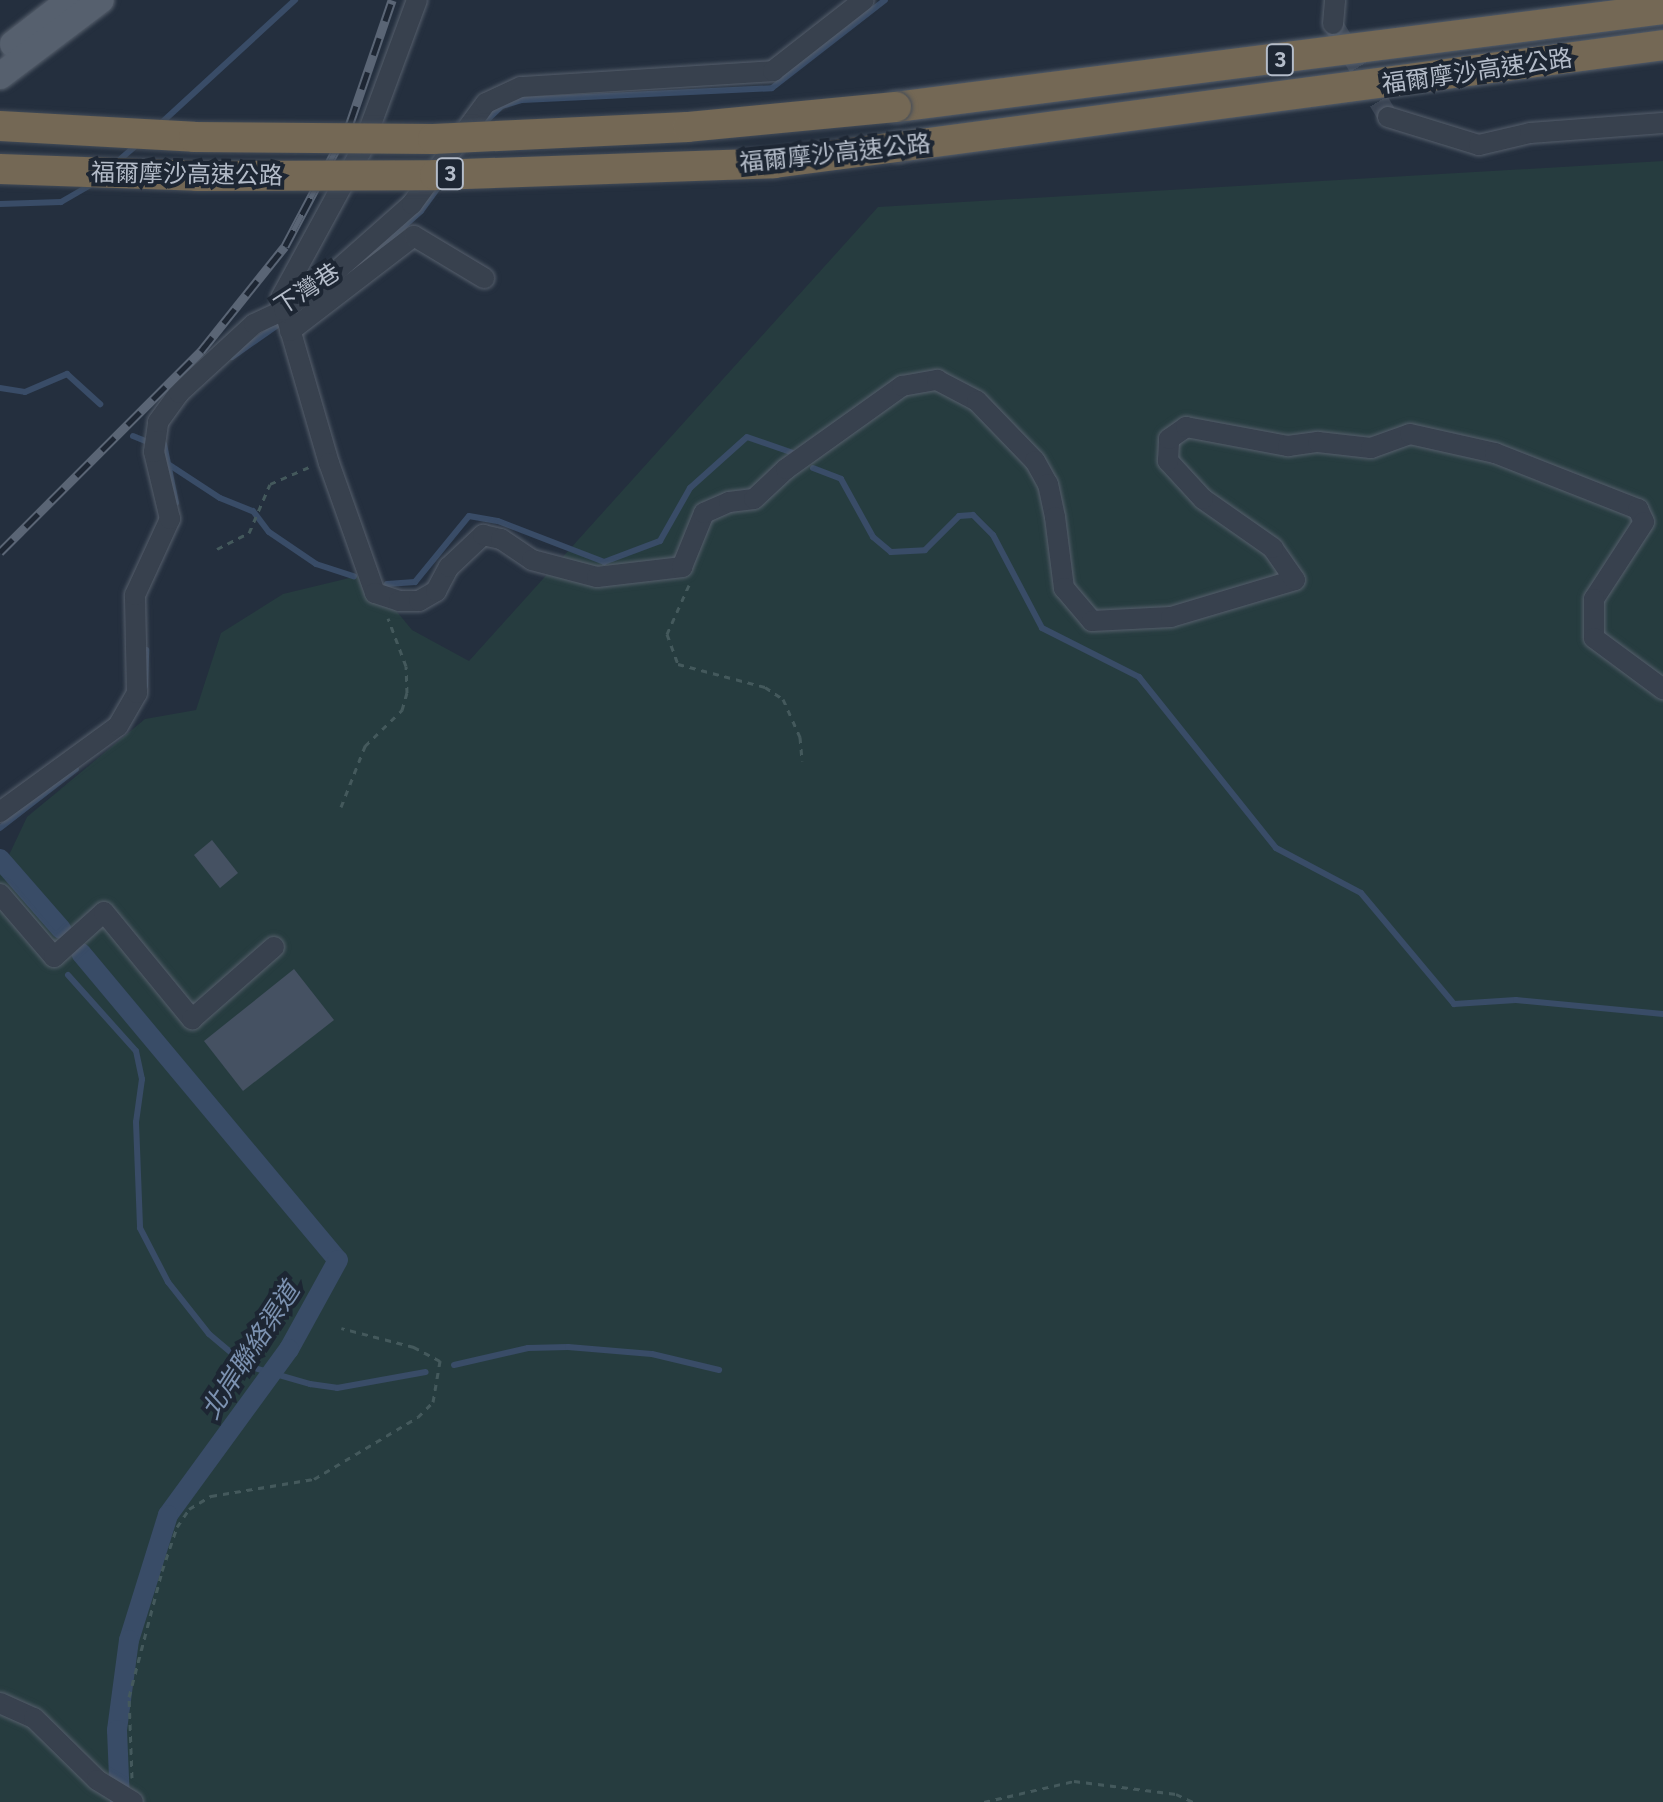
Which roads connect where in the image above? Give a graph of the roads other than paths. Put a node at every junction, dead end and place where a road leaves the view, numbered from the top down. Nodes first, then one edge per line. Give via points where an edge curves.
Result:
1 (70, 0) edge
2 (101, 0) edge
3 (417, 0) edge
4 (864, 0) edge
5 (1335, 0) edge
6 (1663, 9) edge
7 (1333, 24) tunnel mouth
8 (1663, 45) edge
9 (0, 54) edge
10 (0, 76) edge
11 (1388, 117) tunnel mouth
12 (1663, 123) edge
13 (0, 126) edge
14 (0, 169) edge
15 (484, 278) dead end
16 (284, 310) junction
17 (290, 331) junction
18 (1663, 689) edge
19 (0, 812) edge
20 (0, 894) edge
21 (274, 947) dead end
22 (0, 1703) edge
23 (133, 1795) edge

1 - 9 main road
2 - 10 main road
3 - 16 street via 361,151 283,287
4 - 16 street, 下灣巷 via 773,71 521,87 497,95 475,114 412,204
5 - 7 street
6 - 13 highway, 福爾摩沙高速公路 / 3, bridge via 896,107 688,127 433,139 194,137
8 - 14 highway, 福爾摩沙高速公路 / 3, bridge via 774,163 435,175 197,176
11 - 12 street via 1479,145 1530,133
15 - 17 street via 414,236
16 - 17 street
16 - 19 street, 下灣巷 via 254,324 179,393 154,444 170,519 135,595 140,679 129,711 104,738
17 - 18 street via 375,593 399,601 419,601 436,591 449,567 483,535 501,539 532,560 597,577 682,567 704,513 754,499 821,442 902,386 937,380 957,386 1035,461 1048,484 1064,588 1092,621 1171,617 1295,580 1273,548 1203,499 1168,461 1169,439 1186,427 1288,446 1318,442 1371,448 1410,434 1495,453 1638,509 1644,522 1594,599 1594,638
20 - 21 street via 54,957 104,912 192,1019
22 - 23 street via 34,1718 97,1780

